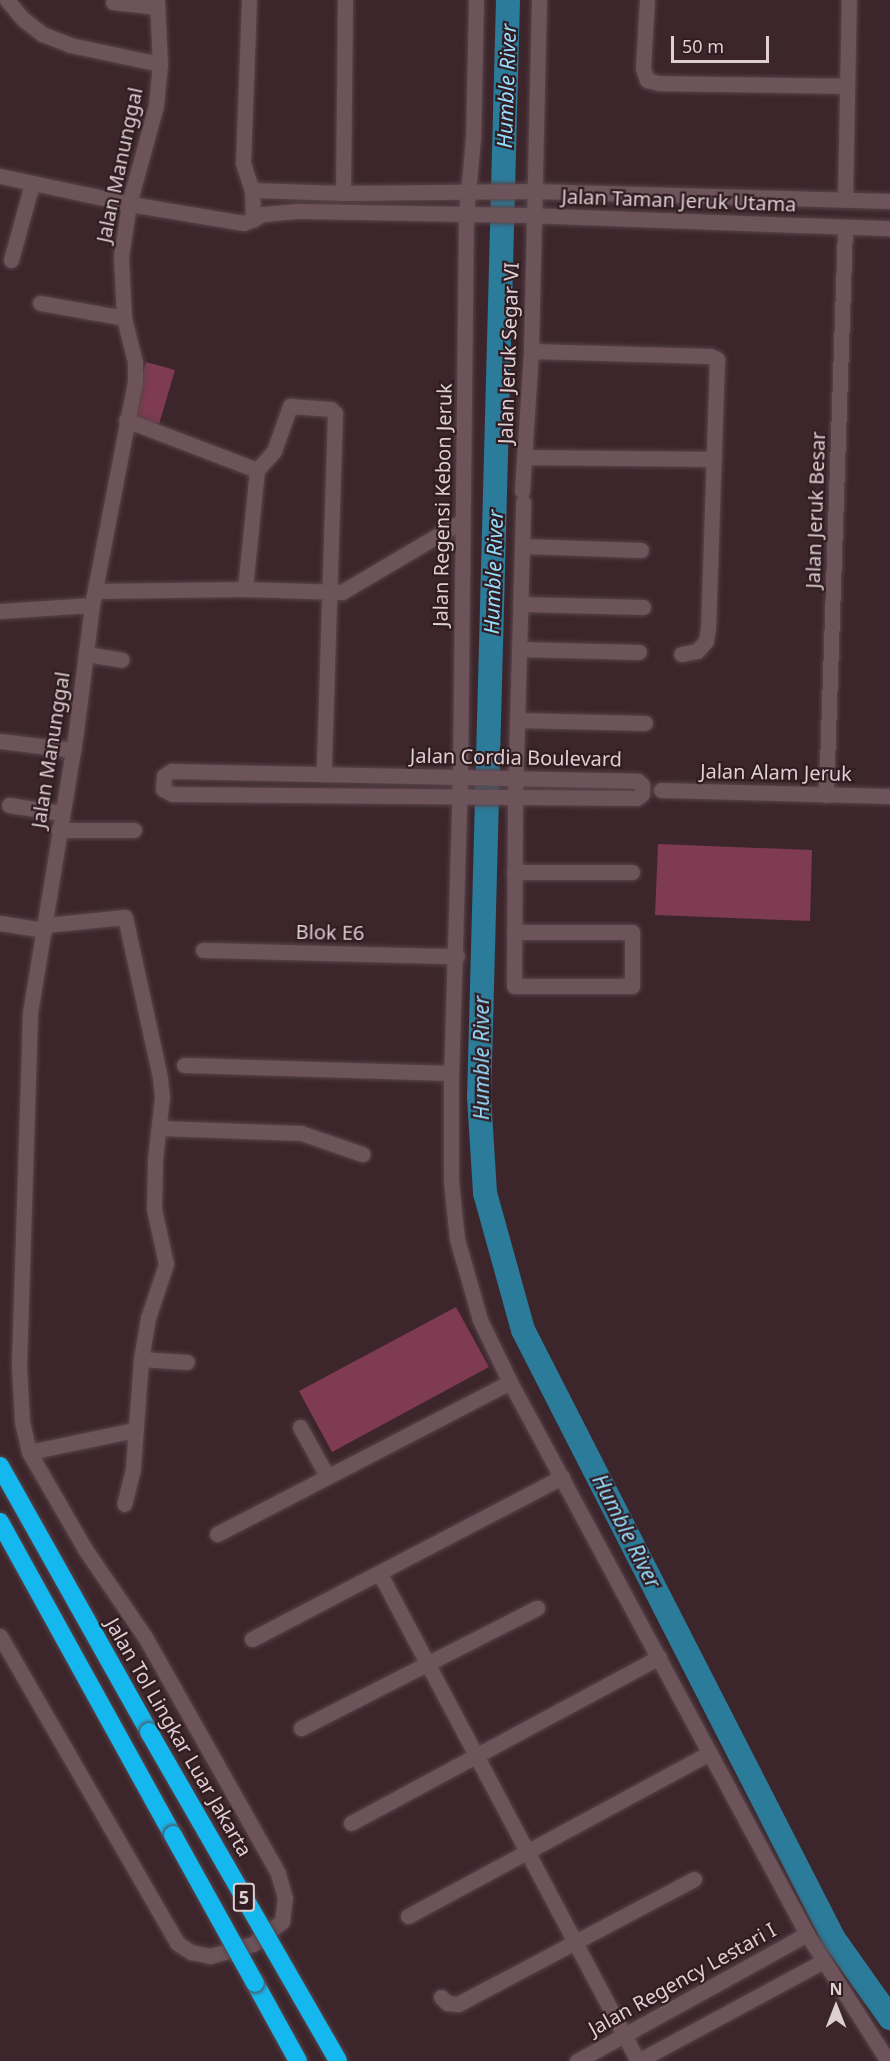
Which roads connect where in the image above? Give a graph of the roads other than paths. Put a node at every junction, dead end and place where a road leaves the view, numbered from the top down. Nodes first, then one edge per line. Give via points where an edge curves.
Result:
1 (7, 0) edge
2 (249, 0) edge
3 (345, 0) edge
4 (476, 0) edge
5 (539, 0) edge
6 (647, 0) edge
7 (849, 0) edge
8 (113, 2) dead end
9 (157, 3) edge
10 (160, 64) junction
11 (847, 86) junction
12 (0, 176) edge
13 (32, 183) junction
14 (252, 190) junction
15 (528, 191) junction
16 (467, 192) junction
17 (343, 193) junction
18 (845, 200) junction
19 (890, 201) edge
20 (129, 204) junction
21 (466, 215) junction
22 (529, 215) junction
23 (253, 220) junction
24 (845, 226) junction
25 (890, 228) edge
26 (11, 260) dead end
27 (40, 303) dead end
28 (124, 318) junction
29 (531, 351) junction
30 (126, 420) junction
31 (525, 458) junction
32 (714, 459) junction
33 (258, 470) junction
34 (462, 521) junction
35 (522, 546) junction
36 (641, 550) dead end
37 (245, 589) junction
38 (328, 593) junction
39 (93, 598) junction
40 (520, 604) junction
41 (643, 607) dead end
42 (0, 611) edge
43 (519, 649) junction
44 (639, 652) dead end
45 (86, 654) junction
46 (681, 654) dead end
47 (122, 660) dead end
48 (517, 720) junction
49 (645, 723) dead end
50 (0, 741) edge
51 (73, 750) junction
52 (324, 773) junction
53 (467, 777) junction
54 (511, 778) junction
55 (661, 790) dead end
56 (826, 795) junction
57 (465, 796) junction
58 (511, 796) junction
59 (890, 796) edge
60 (9, 805) dead end
61 (61, 813) junction
62 (58, 830) junction
63 (134, 831) dead end
64 (514, 872) junction
65 (632, 872) dead end
66 (0, 922) edge
67 (45, 928) junction
68 (514, 932) junction
69 (203, 950) dead end
70 (457, 956) junction
71 (184, 1065) dead end
72 (451, 1073) junction
73 (159, 1128) junction
74 (362, 1154) dead end
75 (141, 1359) junction
76 (187, 1362) dead end
77 (510, 1382) junction
78 (300, 1426) dead end
79 (134, 1430) junction
80 (29, 1452) junction
81 (0, 1466) edge
82 (327, 1476) junction
83 (562, 1477) junction
84 (124, 1504) dead end
85 (0, 1522) edge
86 (217, 1534) dead end
87 (380, 1574) junction
88 (537, 1608) dead end
89 (0, 1636) edge
90 (252, 1639) dead end
91 (659, 1658) junction
92 (426, 1664) junction
93 (301, 1728) dead end
94 (710, 1753) junction
95 (475, 1756) junction
96 (351, 1823) dead end
97 (528, 1853) junction
98 (694, 1879) dead end
99 (408, 1916) dead end
100 (807, 1934) junction
101 (576, 1942) junction
102 (824, 1961) junction
103 (255, 1983) junction
104 (441, 1997) dead end
105 (625, 2038) junction
106 (638, 2060) edge
107 (283, 2061) edge
108 (298, 2061) edge
109 (338, 2061) edge
110 (577, 2061) edge
111 (888, 2061) edge

1 - 10 street, Jalan Manunggal via 23,20 51,38
2 - 14 street via 243,163
3 - 17 street
4 - 16 street, Jalan Regensi Kebon Jeruk via 473,138
5 - 15 street, Jalan Jeruk Segar VI
6 - 11 street via 643,68 647,80
7 - 11 street
8 - 9 street
9 - 10 street, Jalan Manunggal
10 - 20 street, Jalan Manunggal via 156,105
11 - 18 street
12 - 13 street, Jalan Taman Jeruk Utama
13 - 20 street, Jalan Taman Jeruk Utama
13 - 26 street
14 - 17 street, Jalan Taman Jeruk Utama
14 - 23 street
15 - 16 street, Jalan Taman Jeruk Utama
15 - 18 street, Jalan Taman Jeruk Utama
15 - 22 street, Jalan Jeruk Segar VI
16 - 17 street, Jalan Taman Jeruk Utama
16 - 21 street, Jalan Regensi Kebon Jeruk
18 - 19 street, Jalan Taman Jeruk Utama
20 - 23 street, Jalan Taman Jeruk Utama via 243,223
20 - 28 street, Jalan Manunggal via 121,256
21 - 22 street, Jalan Taman Jeruk Utama
21 - 23 street, Jalan Taman Jeruk Utama via 300,211 263,214
21 - 34 street, Jalan Regensi Kebon Jeruk
22 - 24 street, Jalan Taman Jeruk Utama
22 - 29 street, Jalan Jeruk Segar VI
24 - 25 street, Jalan Taman Jeruk Utama
24 - 56 street, Jalan Jeruk Besar
27 - 28 street
28 - 30 street, Jalan Manunggal via 135,362 135,382
29 - 31 street, Jalan Jeruk Segar VI
29 - 32 street via 717,359
30 - 33 street
30 - 39 street, Jalan Manunggal
31 - 32 street
31 - 35 street, Jalan Jeruk Segar VI
32 - 46 street via 706,641 697,651
33 - 37 street
33 - 38 street via 274,451 290,406 331,409 335,413
34 - 38 street via 352,588
34 - 53 street, Jalan Regensi Kebon Jeruk
35 - 36 street
35 - 40 street, Jalan Jeruk Segar VI
37 - 38 street
37 - 39 street
38 - 52 street
39 - 42 street
39 - 45 street, Jalan Manunggal
40 - 41 street
40 - 43 street, Jalan Jeruk Segar VI
43 - 44 street
43 - 48 street, Jalan Jeruk Segar VI
45 - 47 street
45 - 51 street, Jalan Manunggal
48 - 49 street
48 - 54 street, Jalan Jeruk Segar VI
50 - 51 street
51 - 61 street, Jalan Manunggal
52 - 53 street, Jalan Cordia Boulevard
52 - 57 street, Jalan Cordia Boulevard via 171,771 164,776 164,789 172,794
53 - 54 street, Jalan Cordia Boulevard
53 - 57 street, Jalan Regensi Kebon Jeruk
54 - 58 street, Jalan Jeruk Segar VI
54 - 58 street, Jalan Cordia Boulevard via 638,781 642,785 642,794 637,798
55 - 56 street, Jalan Alam Jeruk
56 - 59 street, Jalan Alam Jeruk
57 - 58 street, Jalan Cordia Boulevard
57 - 70 street, Jalan Regensi Kebon Jeruk
58 - 64 street, Jalan Jeruk Segar VI
60 - 61 street
61 - 62 street, Jalan Manunggal
62 - 63 street
62 - 67 street, Jalan Manunggal
64 - 65 street
64 - 68 street, Jalan Jeruk Segar VI
66 - 67 street
67 - 73 street via 124,917 160,1078
67 - 80 street, Jalan Manunggal via 30,1013 25,1150 19,1365 22,1421
68 - 68 street, Jalan Jeruk Segar VI via 514,986 632,986 632,932
69 - 70 street, Blok E6
70 - 72 street, Jalan Regensi Kebon Jeruk
71 - 72 street
72 - 77 street, Jalan Regensi Kebon Jeruk via 450,1180 457,1239 480,1320
73 - 74 street via 301,1133
73 - 75 street via 154,1209 166,1264 148,1318
75 - 76 street
75 - 79 street
77 - 82 street
77 - 83 street, Jalan Regensi Kebon Jeruk
78 - 82 street
79 - 80 street
79 - 84 street via 133,1469
80 - 89 street, Jalan Manunggal via 85,1549 145,1637 278,1873 285,1898 282,1921 253,1944 210,1956 191,1952 177,1943
81 - 109 highway, Jalan Tol Lingkar Luar Jakarta / 5, bridge
82 - 86 street
83 - 87 street
83 - 91 street, Jalan Regensi Kebon Jeruk
85 - 103 highway, 5, bridge
87 - 90 street
87 - 92 street
88 - 92 street
91 - 94 street, Jalan Regensi Kebon Jeruk
91 - 95 street
92 - 93 street
92 - 95 street
94 - 97 street
94 - 100 street, Jalan Regensi Kebon Jeruk
95 - 96 street
95 - 97 street
97 - 99 street
97 - 101 street
98 - 101 street
100 - 102 street, Jalan Regensi Kebon Jeruk
100 - 105 street, Jalan Regency Lestari I
101 - 104 street via 458,2004 447,2003
101 - 105 street
102 - 106 street
102 - 111 street, Jalan Regensi Kebon Jeruk
103 - 107 highway via 264,2021
103 - 108 highway, 5
105 - 106 street
105 - 110 street, Jalan Regency Lestari I

